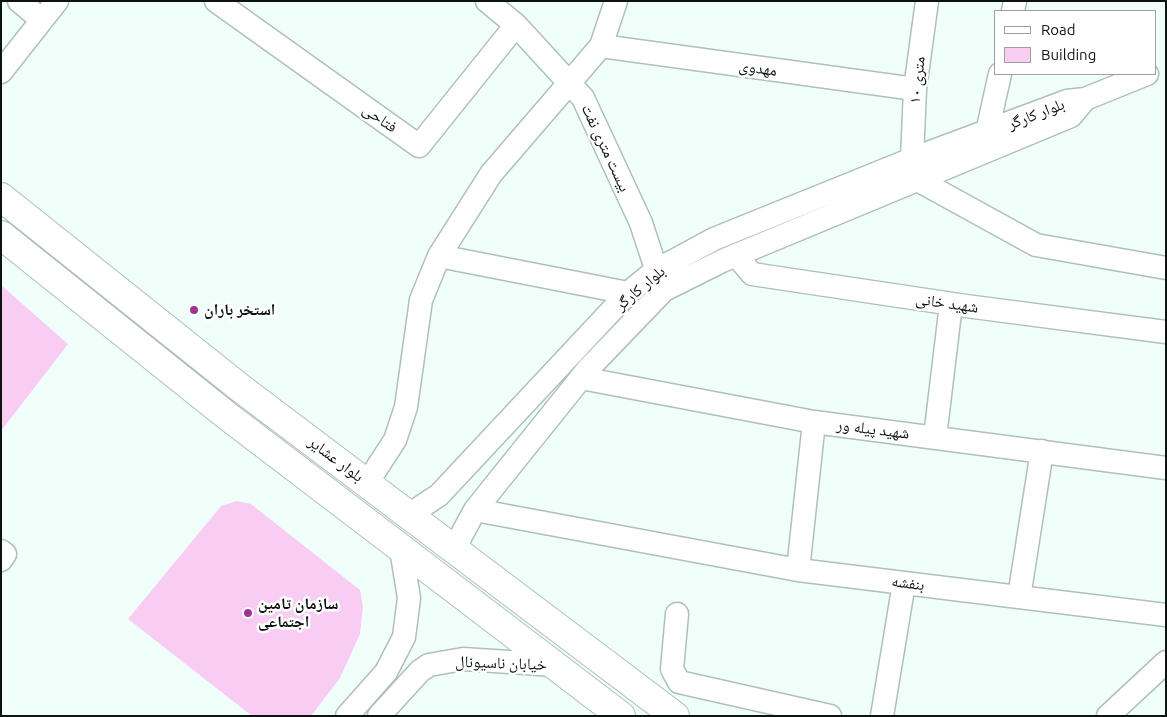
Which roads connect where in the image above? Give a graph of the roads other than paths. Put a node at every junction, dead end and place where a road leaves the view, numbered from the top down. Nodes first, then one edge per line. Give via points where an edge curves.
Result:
1 (19, 1) edge
2 (57, 1) edge
3 (216, 1) edge
4 (487, 1) edge
5 (616, 1) edge
6 (927, 1) edge
7 (42, 20) junction
8 (516, 25) junction
9 (601, 46) junction
10 (1, 72) edge
11 (1000, 75) edge
12 (1145, 75) edge
13 (569, 82) junction
14 (915, 89) junction
15 (1085, 99) junction
16 (987, 132) junction
17 (914, 169) junction
18 (1, 197) edge
19 (1, 235) edge
20 (439, 256) junction
21 (736, 256) junction
22 (1166, 268) edge
23 (660, 281) junction
24 (628, 293) junction
25 (951, 304) junction
26 (1166, 332) edge
27 (581, 378) junction
28 (814, 422) junction
29 (935, 437) junction
30 (1042, 451) junction
31 (1166, 468) edge
32 (367, 483) junction
33 (475, 510) junction
34 (409, 515) junction
35 (454, 548) junction
36 (401, 549) junction
37 (1, 552) edge
38 (1, 560) edge
39 (798, 570) junction
40 (904, 583) junction
41 (1019, 597) junction
42 (677, 614) dead end
43 (1166, 615) edge
44 (1166, 662) edge
45 (555, 665) junction
46 (347, 716) edge
47 (379, 716) edge
48 (621, 716) edge
49 (675, 716) edge
50 (830, 716) edge
51 (882, 716) edge
52 (1108, 716) edge

1 - 7 street
2 - 7 street
3 - 8 street, فتاحی via 419,146
4 - 8 street, بیست متری نفت
5 - 9 street
6 - 14 street, ۱۰ متری
7 - 10 street
8 - 13 street, بیست متری نفت
9 - 13 street
9 - 14 street, مهدوی
11 - 16 street
12 - 15 street
13 - 20 street via 491,174
13 - 23 street, بیست متری نفت via 583,98 632,205
14 - 17 street, ۱۰ متری
15 - 16 street, بلوار کارگر via 1066,101
15 - 17 street, بلوار کارگر via 1071,116
16 - 17 street, بلوار کارگر
17 - 21 street, بلوار کارگر
17 - 22 street via 1036,245
17 - 23 street, بلوار کارگر via 714,239
18 - 32 main road, بلوار عشایر
19 - 36 main road, بلوار عشایر via 226,415
20 - 24 street
20 - 32 street via 421,300 406,407 395,440
21 - 23 street, بلوار کارگر
21 - 25 street, شهید خانی via 752,274
23 - 24 street, بلوار کارگر
23 - 27 street, بلوار کارگر
24 - 34 street, بلوار کارگر via 439,495
25 - 26 street, شهید خانی
25 - 29 street
27 - 28 street, شهید پیله ور
27 - 33 street, بلوار کارگر
28 - 29 street, شهید پیله ور
28 - 39 street
29 - 30 street, شهید پیله ور
30 - 31 street, شهید پیله ور
30 - 41 street
32 - 34 main road, بلوار عشایر
33 - 35 street, بلوار کارگر
33 - 39 street, بنفشه
34 - 35 main road, بلوار عشایر
35 - 49 main road, بلوار عشایر
36 - 45 main road, بلوار عشایر
36 - 46 street via 409,598 404,637 386,672
37 - 38 street via 4,554
39 - 40 street, بنفشه
40 - 41 street, بنفشه
40 - 51 street
41 - 43 street, بنفشه
42 - 50 street via 672,669 680,682
44 - 52 street
45 - 47 street, خیابان ناسیونال via 463,659 429,665
45 - 48 main road, بلوار عشایر

